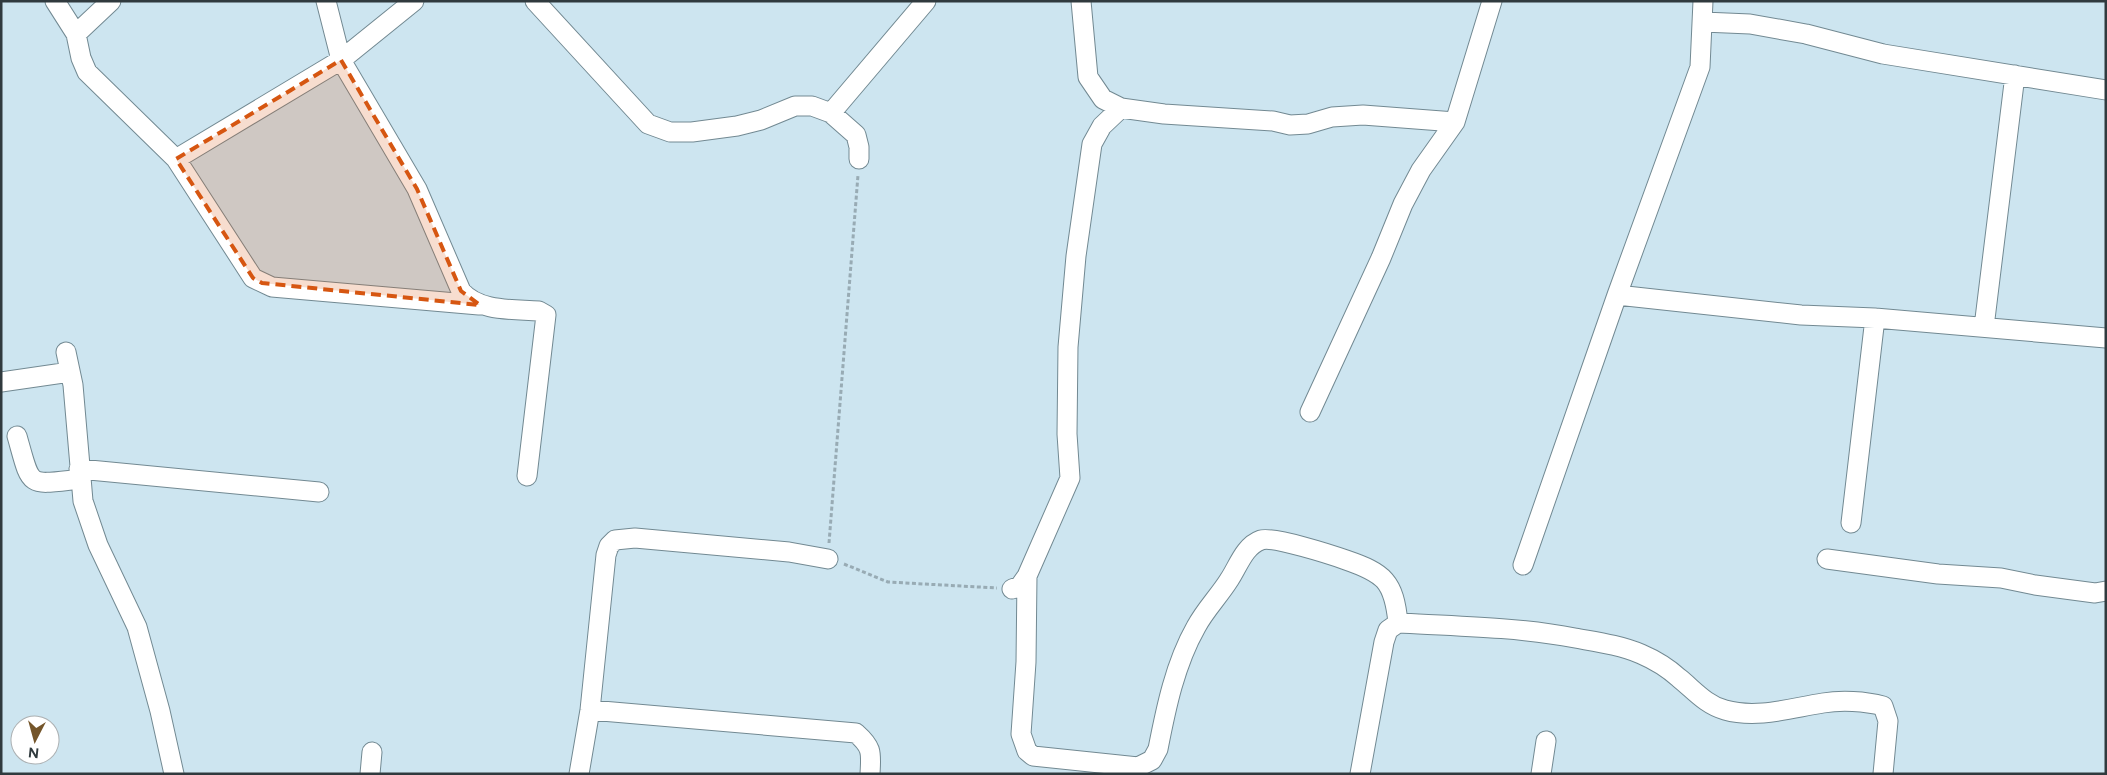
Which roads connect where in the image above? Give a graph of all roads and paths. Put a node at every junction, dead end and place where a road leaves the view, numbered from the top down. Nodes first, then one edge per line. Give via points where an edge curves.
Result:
1 (55, 1) edge
2 (111, 1) edge
3 (326, 1) edge
4 (414, 1) edge
5 (535, 1) edge
6 (926, 1) edge
7 (1081, 1) edge
8 (1492, 1) edge
9 (1703, 1) edge
10 (1704, 22) junction
11 (76, 34) junction
12 (341, 60) junction
13 (2015, 75) junction
14 (2106, 90) edge
15 (1121, 108) junction
16 (830, 113) junction
17 (1455, 122) junction
18 (176, 159) junction
19 (860, 159) joint
20 (1616, 296) junction
21 (480, 305) junction
22 (1875, 318) junction
23 (1984, 327) junction
24 (2106, 338) edge
25 (66, 352) dead end
26 (70, 372) junction
27 (1, 382) edge
28 (1310, 412) dead end
29 (17, 436) dead end
30 (80, 474) junction
31 (527, 476) dead end
32 (319, 492) dead end
33 (1851, 523) dead end
34 (828, 559) junction
35 (1826, 559) dead end
36 (1523, 565) dead end
37 (1027, 576) junction
38 (1012, 589) joint
39 (2106, 591) edge
40 (1398, 623) junction
41 (590, 710) junction
42 (1546, 741) dead end
43 (372, 752) dead end
44 (174, 774) edge
45 (370, 774) edge
46 (579, 774) edge
47 (870, 774) edge
48 (1360, 774) edge
49 (1541, 774) edge
50 (1883, 774) edge

1 - 11 street
2 - 11 street
3 - 12 street
4 - 12 street
5 - 16 street via 648,124 670,132 692,132 761,120 795,106 812,106
6 - 16 street
7 - 15 street via 1088,77 1103,99
8 - 17 street
9 - 10 street
10 - 13 street via 1750,24 1806,34 1883,54
10 - 20 street via 1700,67
11 - 18 street via 87,72
12 - 18 street
12 - 21 street via 416,189 461,291
13 - 14 street
13 - 23 street
15 - 17 street via 1290,125 1363,115
15 - 37 street via 1102,126 1092,144 1076,256 1068,347 1070,478
16 - 19 street via 856,135
17 - 28 street via 1421,170 1403,204
18 - 21 street via 252,278 262,284
19 - 34 path
20 - 22 street via 1802,316
20 - 36 street
21 - 31 street via 539,311 546,315
22 - 23 street
22 - 33 street
23 - 24 street
25 - 26 street
26 - 27 street
26 - 30 street
29 - 30 street via 28,476 34,482 42,484
30 - 32 street
30 - 44 street via 84,501 98,545 137,627
34 - 38 path via 888,582
34 - 41 street via 789,552 635,538 615,540 606,555
35 - 39 street via 1938,574 2001,578 2095,593
37 - 38 street via 1020,586
37 - 40 street via 1021,734 1027,751 1033,756 1138,767 1152,760 1158,749 1175,676 1196,626 1245,552 1261,540 1285,543 1371,568 1386,581 1396,605
40 - 48 street via 1388,630 1384,642
40 - 50 street via 1544,632 1620,646 1661,664 1701,698 1724,710 1776,712 1824,703 1883,706 1888,721
41 - 46 street
41 - 47 street via 856,733 871,751
42 - 49 street
43 - 45 street

